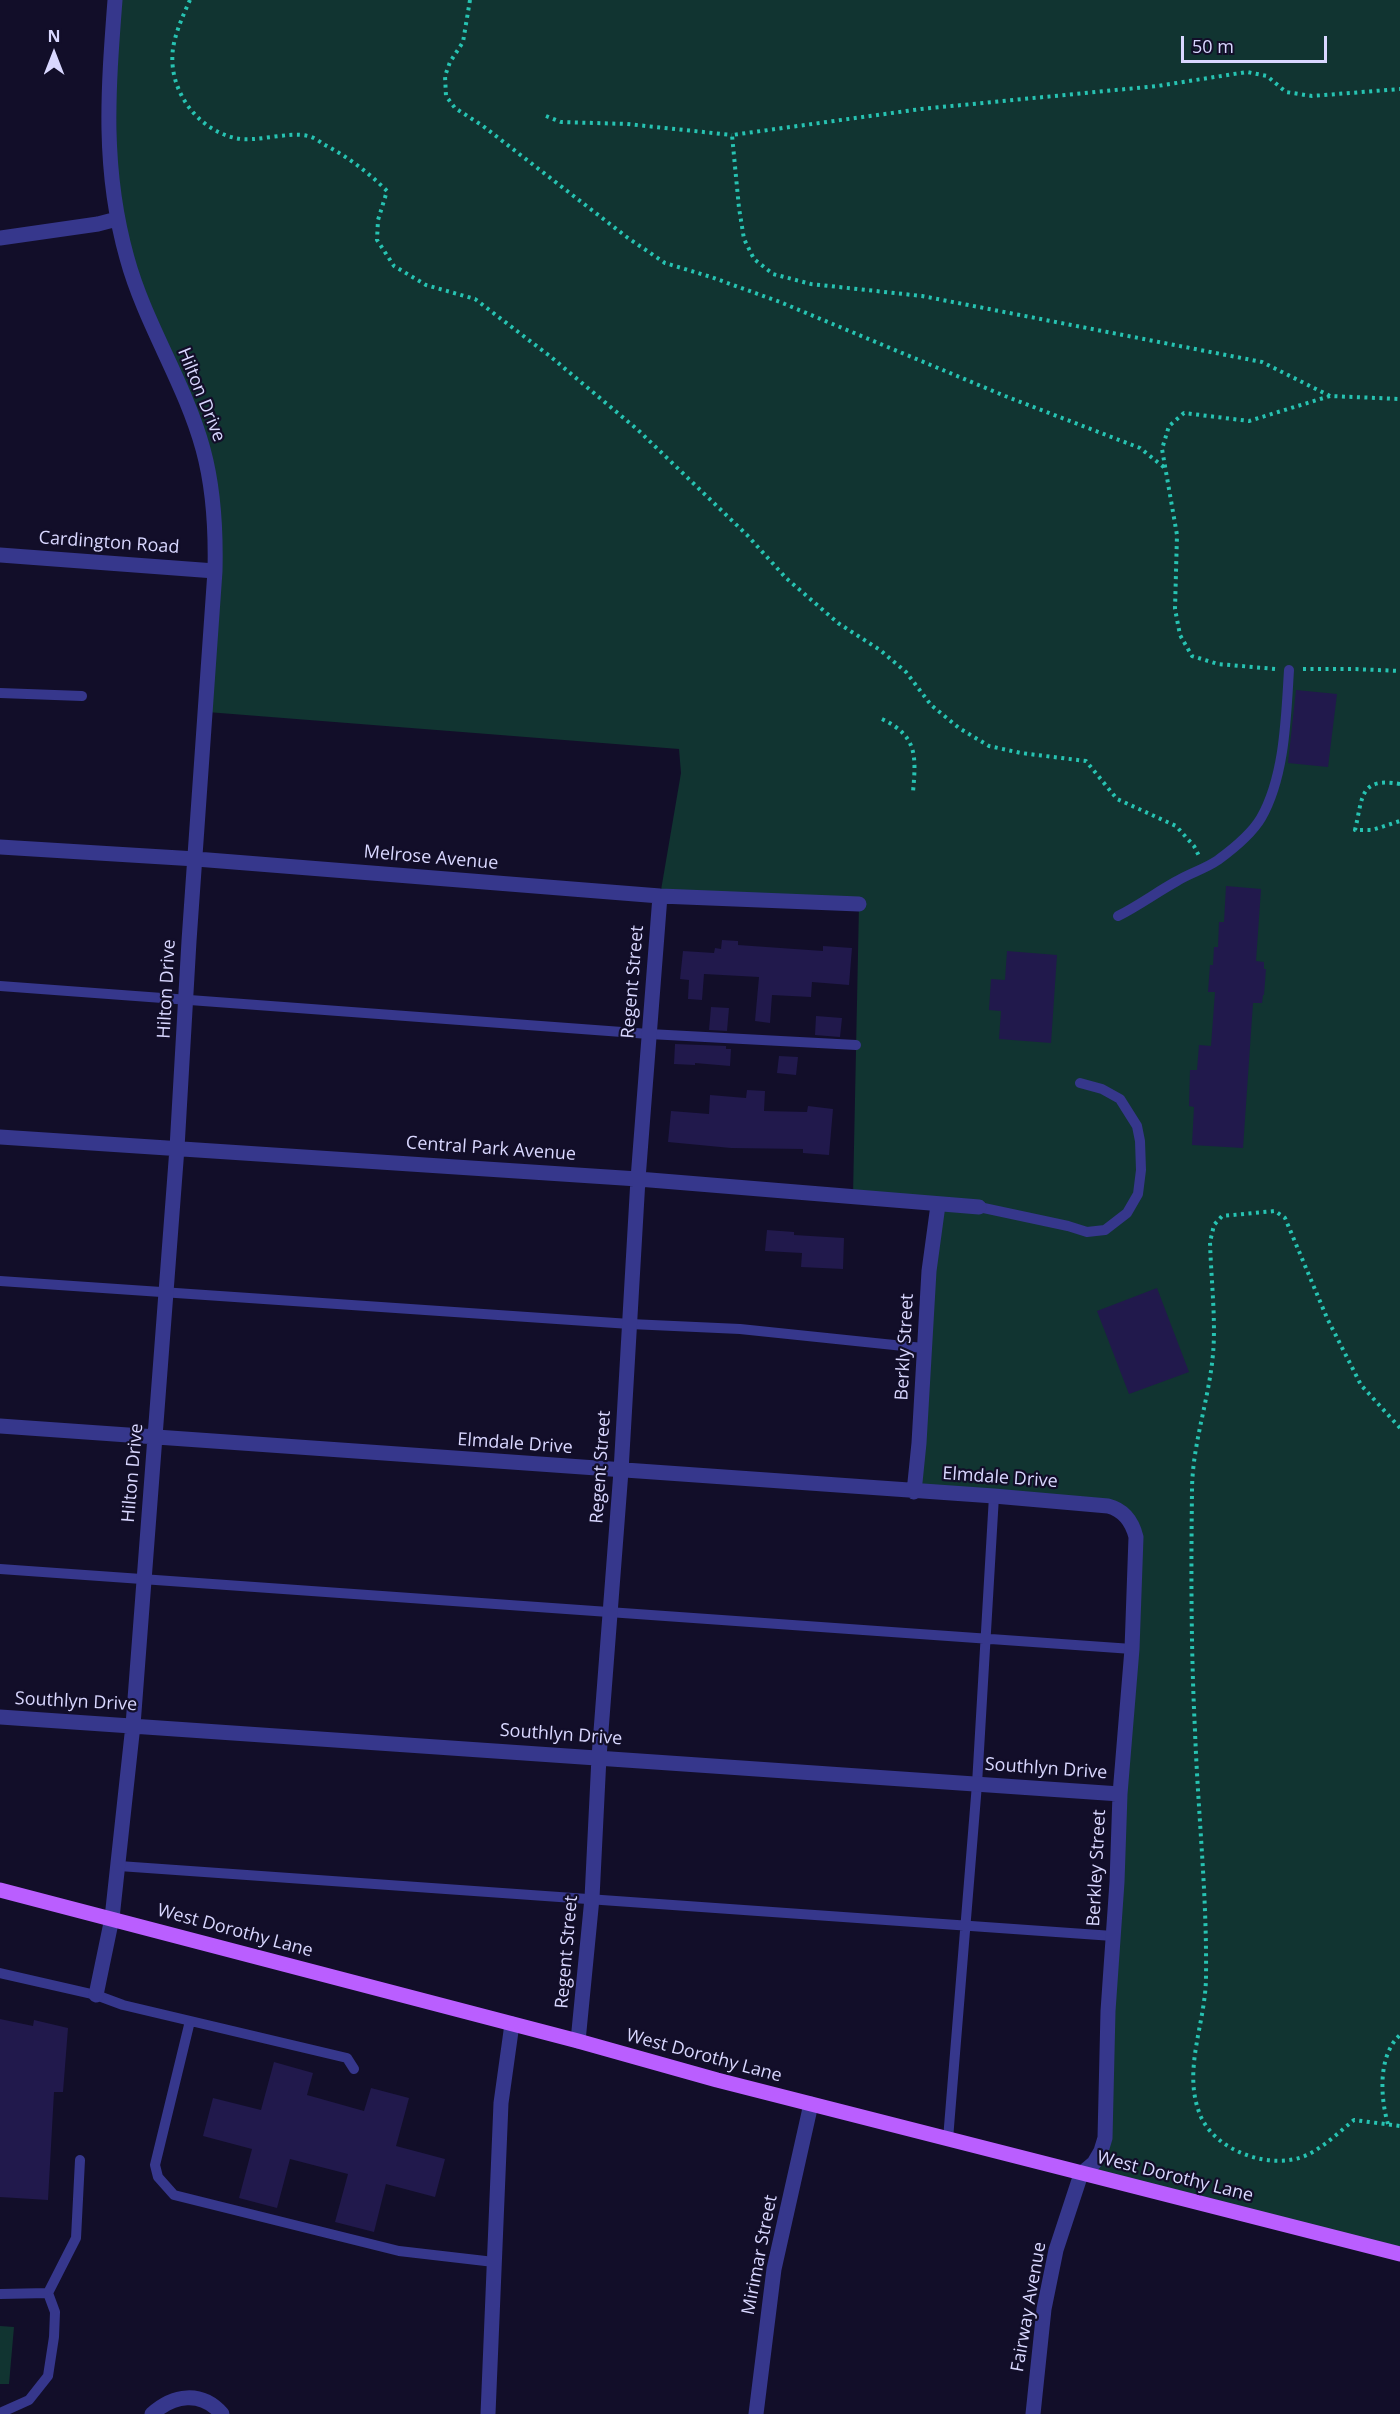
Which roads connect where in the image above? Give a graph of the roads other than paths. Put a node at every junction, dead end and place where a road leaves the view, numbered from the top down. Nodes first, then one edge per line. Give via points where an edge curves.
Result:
1 (115, 0) edge
2 (117, 219) junction
3 (0, 238) edge
4 (0, 555) edge
5 (215, 571) junction
6 (1289, 670) road end
7 (0, 693) edge
8 (82, 696) dead end
9 (0, 847) edge
10 (196, 859) junction
11 (660, 896) junction
12 (859, 904) dead end
13 (1118, 916) dead end
14 (0, 986) edge
15 (185, 999) junction
16 (649, 1034) junction
17 (856, 1045) dead end
18 (1080, 1083) dead end
19 (0, 1137) edge
20 (177, 1148) junction
21 (638, 1179) junction
22 (938, 1205) junction
23 (979, 1207) joint
24 (0, 1281) edge
25 (165, 1292) junction
26 (630, 1324) junction
27 (923, 1348) junction
28 (0, 1426) edge
29 (156, 1436) junction
30 (621, 1471) junction
31 (914, 1492) junction
32 (994, 1496) junction
33 (1130, 1521) joint
34 (0, 1569) edge
35 (143, 1578) junction
36 (610, 1612) junction
37 (985, 1639) junction
38 (1132, 1649) junction
39 (0, 1717) edge
40 (133, 1725) junction
41 (599, 1757) junction
42 (977, 1784) junction
43 (1120, 1794) junction
44 (118, 1866) junction
45 (0, 1890) edge
46 (592, 1898) junction
47 (112, 1918) junction
48 (966, 1925) junction
49 (1113, 1936) junction
50 (0, 1973) edge
51 (96, 1995) junction
52 (190, 2021) junction
53 (512, 2024) junction
54 (578, 2041) junction
55 (354, 2069) dead end
56 (811, 2104) junction
57 (948, 2139) junction
58 (80, 2160) dead end
59 (1081, 2174) junction
60 (1400, 2254) edge
61 (494, 2262) junction
62 (48, 2293) junction
63 (0, 2294) edge
64 (0, 2413) edge
65 (152, 2414) edge
66 (222, 2414) edge
67 (488, 2414) edge
68 (756, 2414) edge
69 (1033, 2414) edge

1 - 2 street, Hilton Drive via 108,133
2 - 3 street
2 - 5 street, Hilton Drive via 151,327 202,447 216,519
4 - 5 street, Cardington Road
5 - 10 street, Hilton Drive
6 - 13 lane via 1279,766 1260,819 1246,837 1206,868
7 - 8 lane
9 - 10 street, Melrose Avenue
10 - 11 street, Melrose Avenue
10 - 15 street, Hilton Drive
11 - 12 street, Melrose Avenue
11 - 16 street, Regent Street
14 - 15 lane
15 - 16 lane
15 - 20 street, Hilton Drive
16 - 17 lane
16 - 21 street, Regent Street
18 - 23 lane via 1120,1099 1137,1126 1141,1160 1138,1194 1127,1213 1105,1230 1088,1232
19 - 20 street, Central Park Avenue
20 - 21 street, Central Park Avenue
20 - 25 street, Hilton Drive
21 - 22 street, Central Park Avenue
21 - 26 street, Regent Street
22 - 23 street, Central Park Avenue
22 - 27 street, Berkly Street
24 - 25 lane
25 - 26 lane
25 - 29 street, Hilton Drive
26 - 27 lane via 740,1329
26 - 30 street, Regent Street
27 - 31 street, Berkly Street
28 - 29 street, Elmdale Drive
29 - 30 street, Elmdale Drive
29 - 35 street, Hilton Drive
30 - 31 street, Elmdale Drive
30 - 36 street, Regent Street
31 - 32 street, Elmdale Drive
32 - 33 street, Elmdale Drive via 1108,1506
32 - 37 lane
33 - 38 street, Berkley Street via 1136,1537
34 - 35 lane
35 - 36 lane
35 - 40 street, Hilton Drive
36 - 37 lane
36 - 41 street, Regent Street
37 - 38 lane
37 - 42 lane
38 - 43 street, Berkley Street
39 - 40 street, Southlyn Drive
40 - 41 street, Southlyn Drive
40 - 44 street, Hilton Drive
41 - 42 street, Southlyn Drive
41 - 46 street, Regent Street
42 - 43 street, Southlyn Drive
42 - 48 lane
43 - 49 street, Berkley Street
44 - 46 lane
44 - 47 street, Hilton Drive
45 - 47 main road, West Dorothy Lane
46 - 48 lane
46 - 54 street, Regent Street
47 - 51 street, Hilton Drive
47 - 53 main road, West Dorothy Lane
48 - 49 lane
48 - 57 lane
49 - 59 street, Berkley Street via 1105,2138 1094,2163
50 - 51 lane
51 - 52 lane
52 - 55 lane via 347,2058
52 - 61 lane via 155,2165 158,2177 174,2195 399,2251
53 - 54 main road, West Dorothy Lane
53 - 61 street via 501,2103
54 - 56 main road, West Dorothy Lane
56 - 57 main road, West Dorothy Lane
56 - 68 street, Mirimar Street via 774,2270
57 - 59 main road, West Dorothy Lane
58 - 62 lane via 76,2238
59 - 60 main road, West Dorothy Lane
59 - 69 street, Fairway Avenue via 1051,2274
61 - 67 street
62 - 63 lane
62 - 64 lane via 55,2312 48,2376 29,2400
65 - 66 street via 164,2403 181,2397 205,2400

